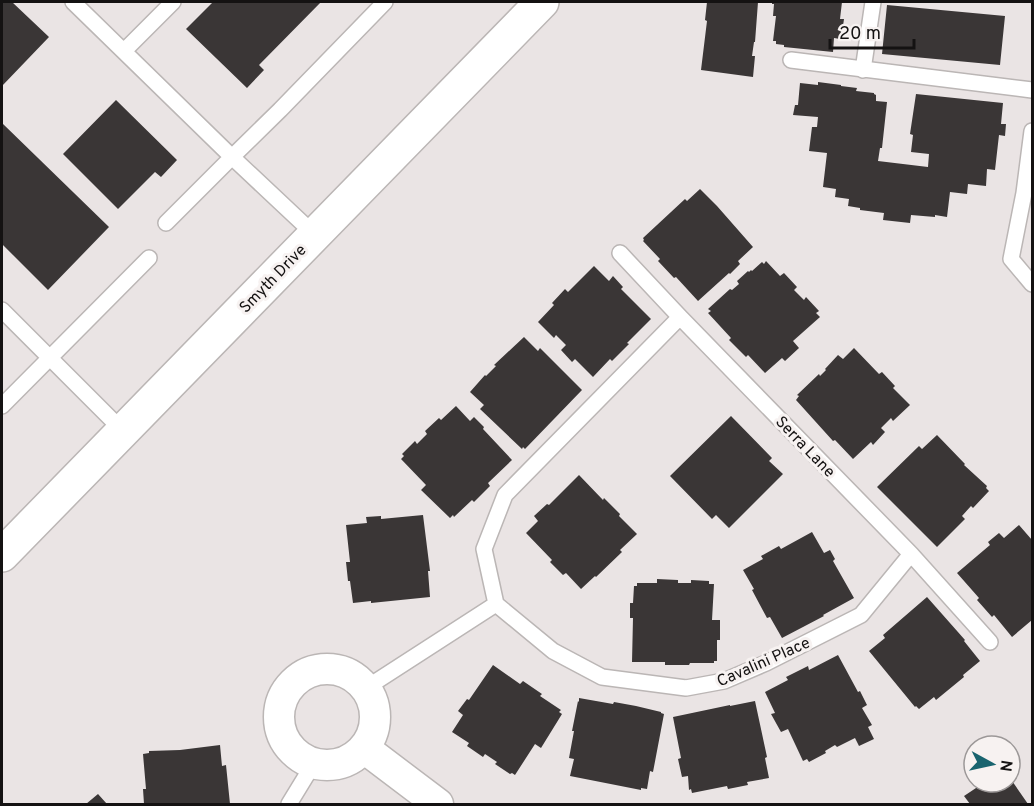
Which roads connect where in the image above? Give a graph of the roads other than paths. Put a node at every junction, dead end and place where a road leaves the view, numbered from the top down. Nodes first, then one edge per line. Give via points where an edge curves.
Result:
1 (73, 2) edge
2 (173, 2) edge
3 (385, 2) edge
4 (542, 2) edge
5 (873, 2) edge
6 (124, 51) junction
7 (791, 60) dead end
8 (863, 70) junction
9 (1032, 90) edge
10 (1032, 130) edge
11 (232, 157) junction
12 (1028, 194) edge
13 (166, 223) dead end
14 (314, 234) junction
15 (620, 253) dead end
16 (149, 258) dead end
17 (1032, 284) edge
18 (2, 309) edge
19 (680, 317) junction
20 (50, 357) junction
21 (2, 406) edge
22 (123, 431) junction
23 (911, 554) junction
24 (2, 555) edge
25 (496, 604) junction
26 (990, 642) dead end
27 (366, 688) junction
28 (364, 748) junction
29 (314, 763) junction
30 (289, 804) edge
31 (438, 804) edge

1 - 6 lane
2 - 6 lane
3 - 11 lane
4 - 14 street, Smyth Drive
5 - 8 lane
6 - 11 lane
7 - 8 lane
8 - 9 lane
10 - 12 lane
11 - 13 lane
11 - 14 lane
12 - 17 lane via 1011,259
14 - 22 street, Smyth Drive
15 - 19 lane, Serra Lane
16 - 20 lane
18 - 20 lane
19 - 23 lane, Serra Lane
19 - 25 lane via 505,495 484,549
20 - 21 lane
20 - 22 lane
22 - 24 street, Smyth Drive
23 - 25 lane, Cavalini Place via 861,615 724,681 686,688 602,677 553,651
23 - 26 lane, Serra Lane
25 - 27 lane
27 - 28 street via 372,699 375,724
27 - 29 street via 342,670 327,668 298,677 288,688 281,702 281,732 289,746
28 - 29 street via 341,763
28 - 31 street
29 - 30 lane

